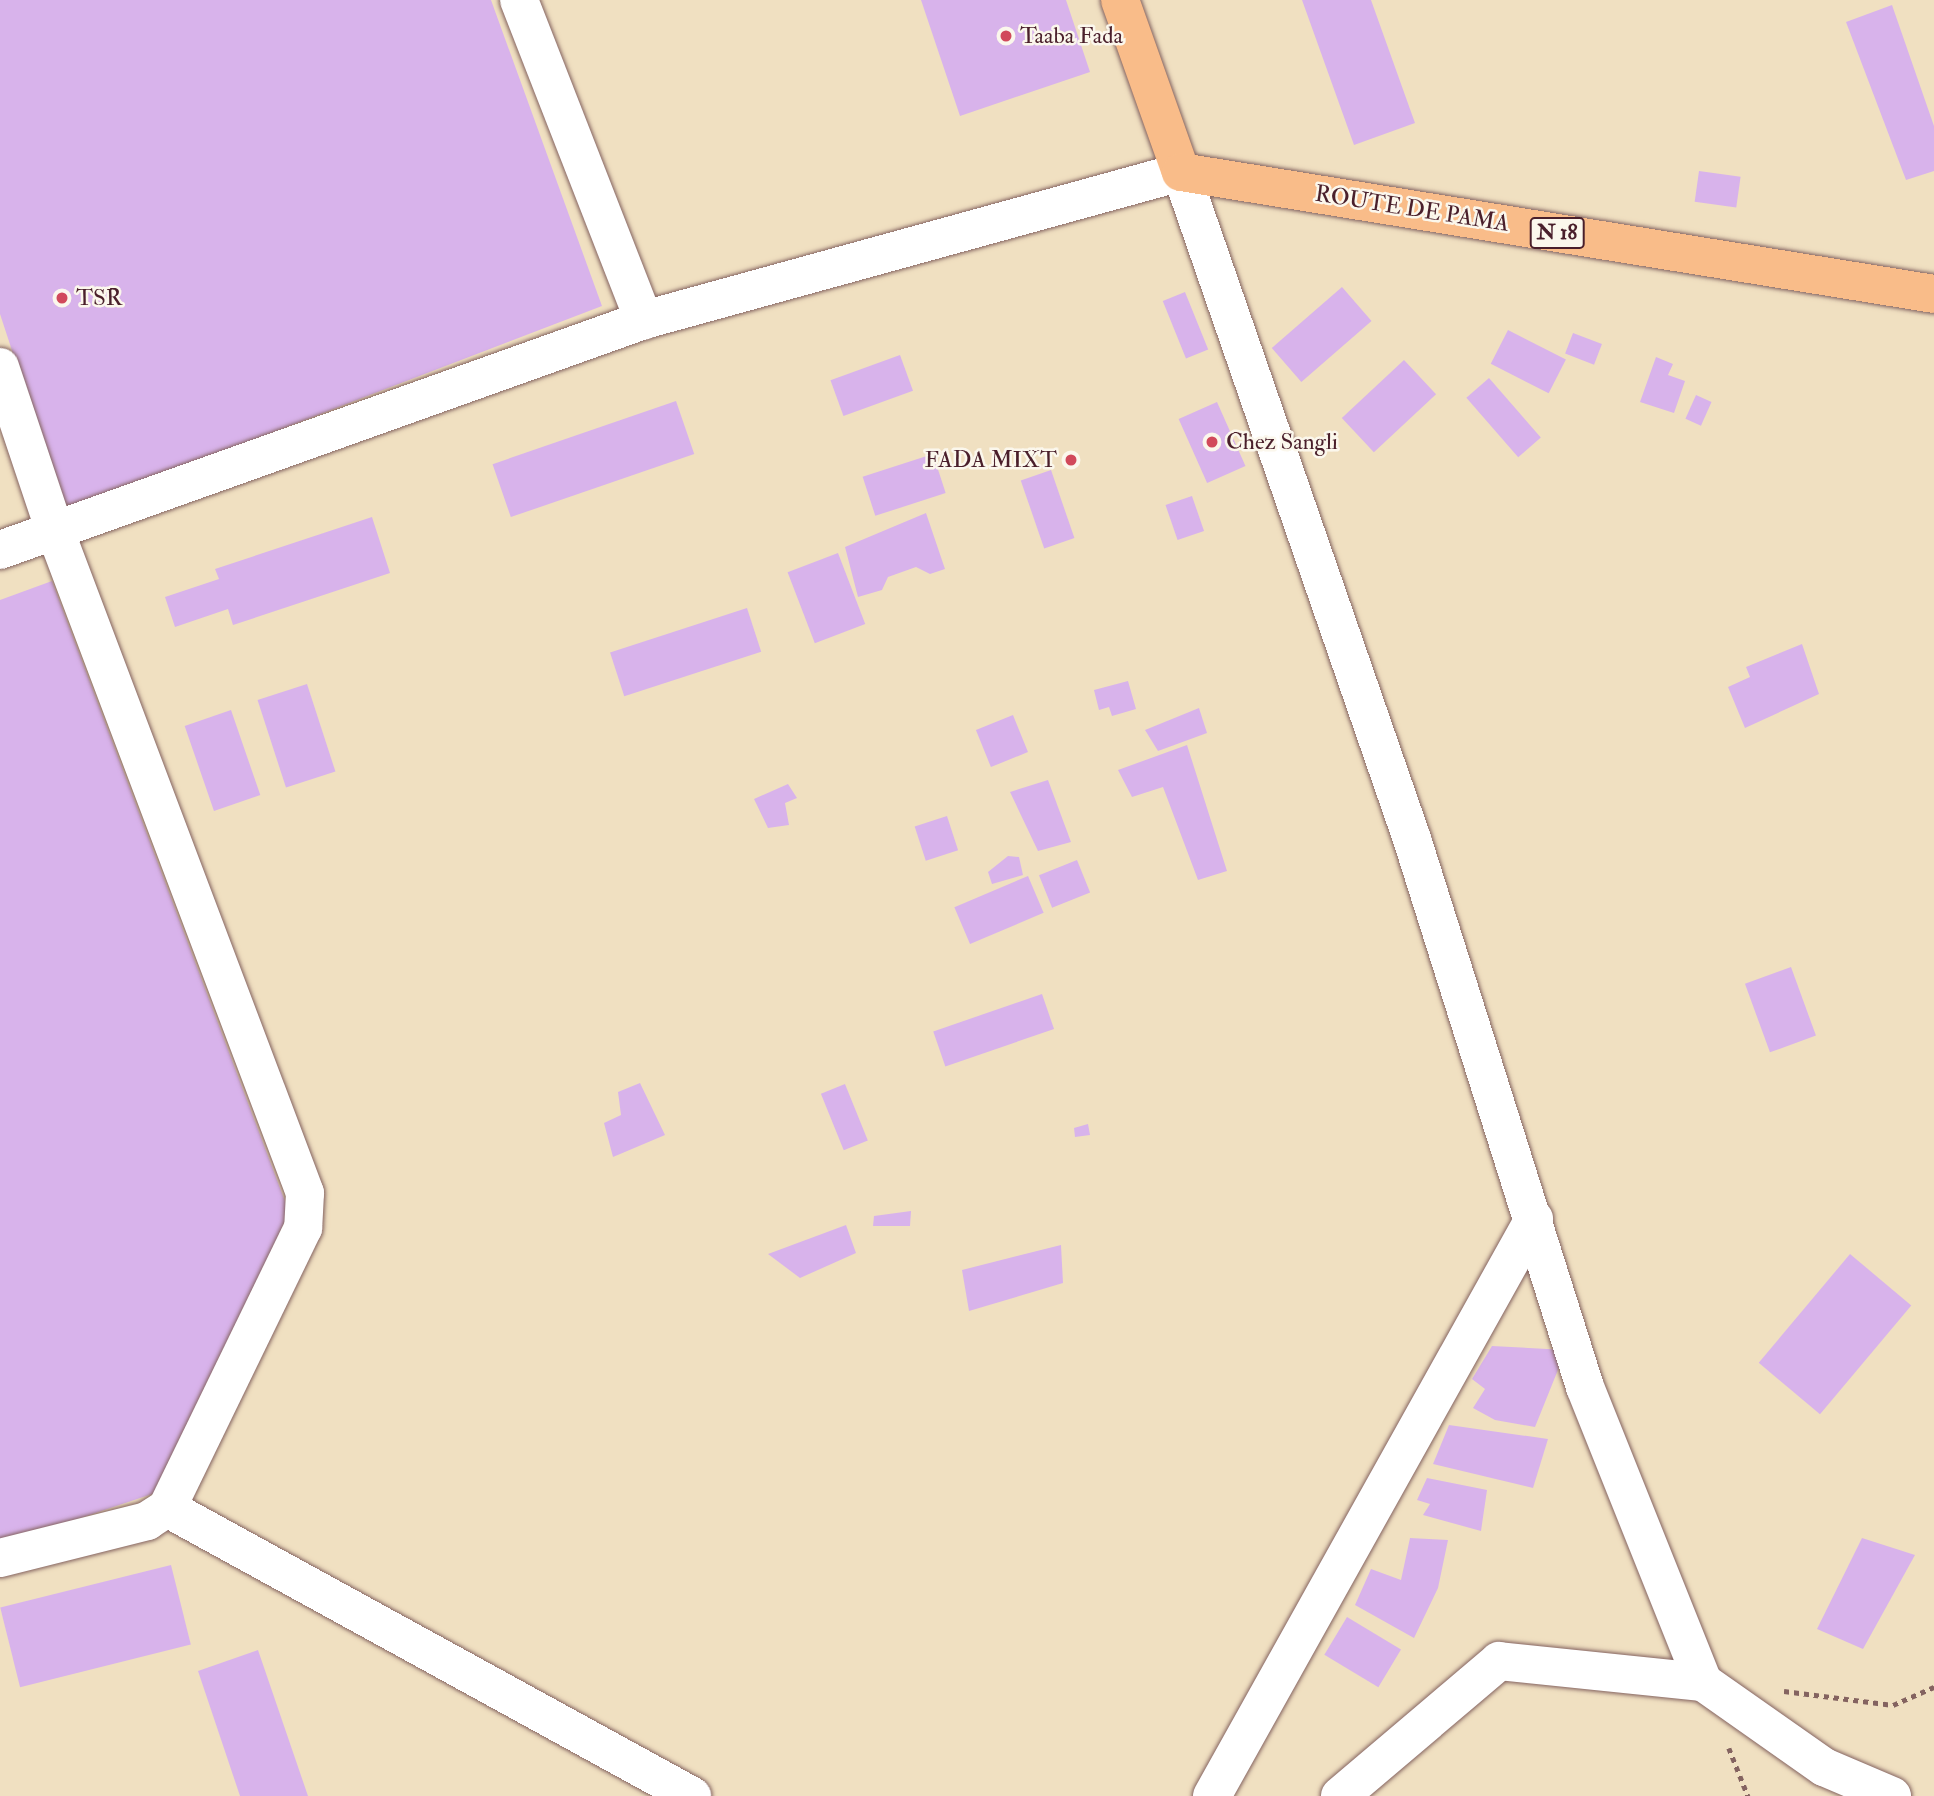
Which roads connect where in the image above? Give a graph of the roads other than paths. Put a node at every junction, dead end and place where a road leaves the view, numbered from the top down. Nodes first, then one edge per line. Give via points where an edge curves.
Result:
1 (519, 0) edge
2 (1120, 0) edge
3 (1181, 172) junction
4 (1934, 294) edge
5 (644, 320) junction
6 (0, 367) edge
7 (54, 528) junction
8 (0, 550) edge
9 (1534, 1219) junction
10 (167, 1508) junction
11 (0, 1558) edge
12 (1703, 1682) junction
13 (692, 1796) edge
14 (1212, 1796) edge
15 (1340, 1796) edge
16 (1892, 1796) edge

1 - 5 street
2 - 3 highway
3 - 4 highway, ROUTE DE PAMA / N 18
3 - 5 street
3 - 9 street via 1407,826
5 - 7 street
6 - 7 street
7 - 8 street
7 - 10 street via 306,1203 303,1228
9 - 12 street via 1585,1387
9 - 14 street
10 - 11 street via 148,1521
10 - 13 street
12 - 15 street via 1499,1661
12 - 16 street via 1824,1767

